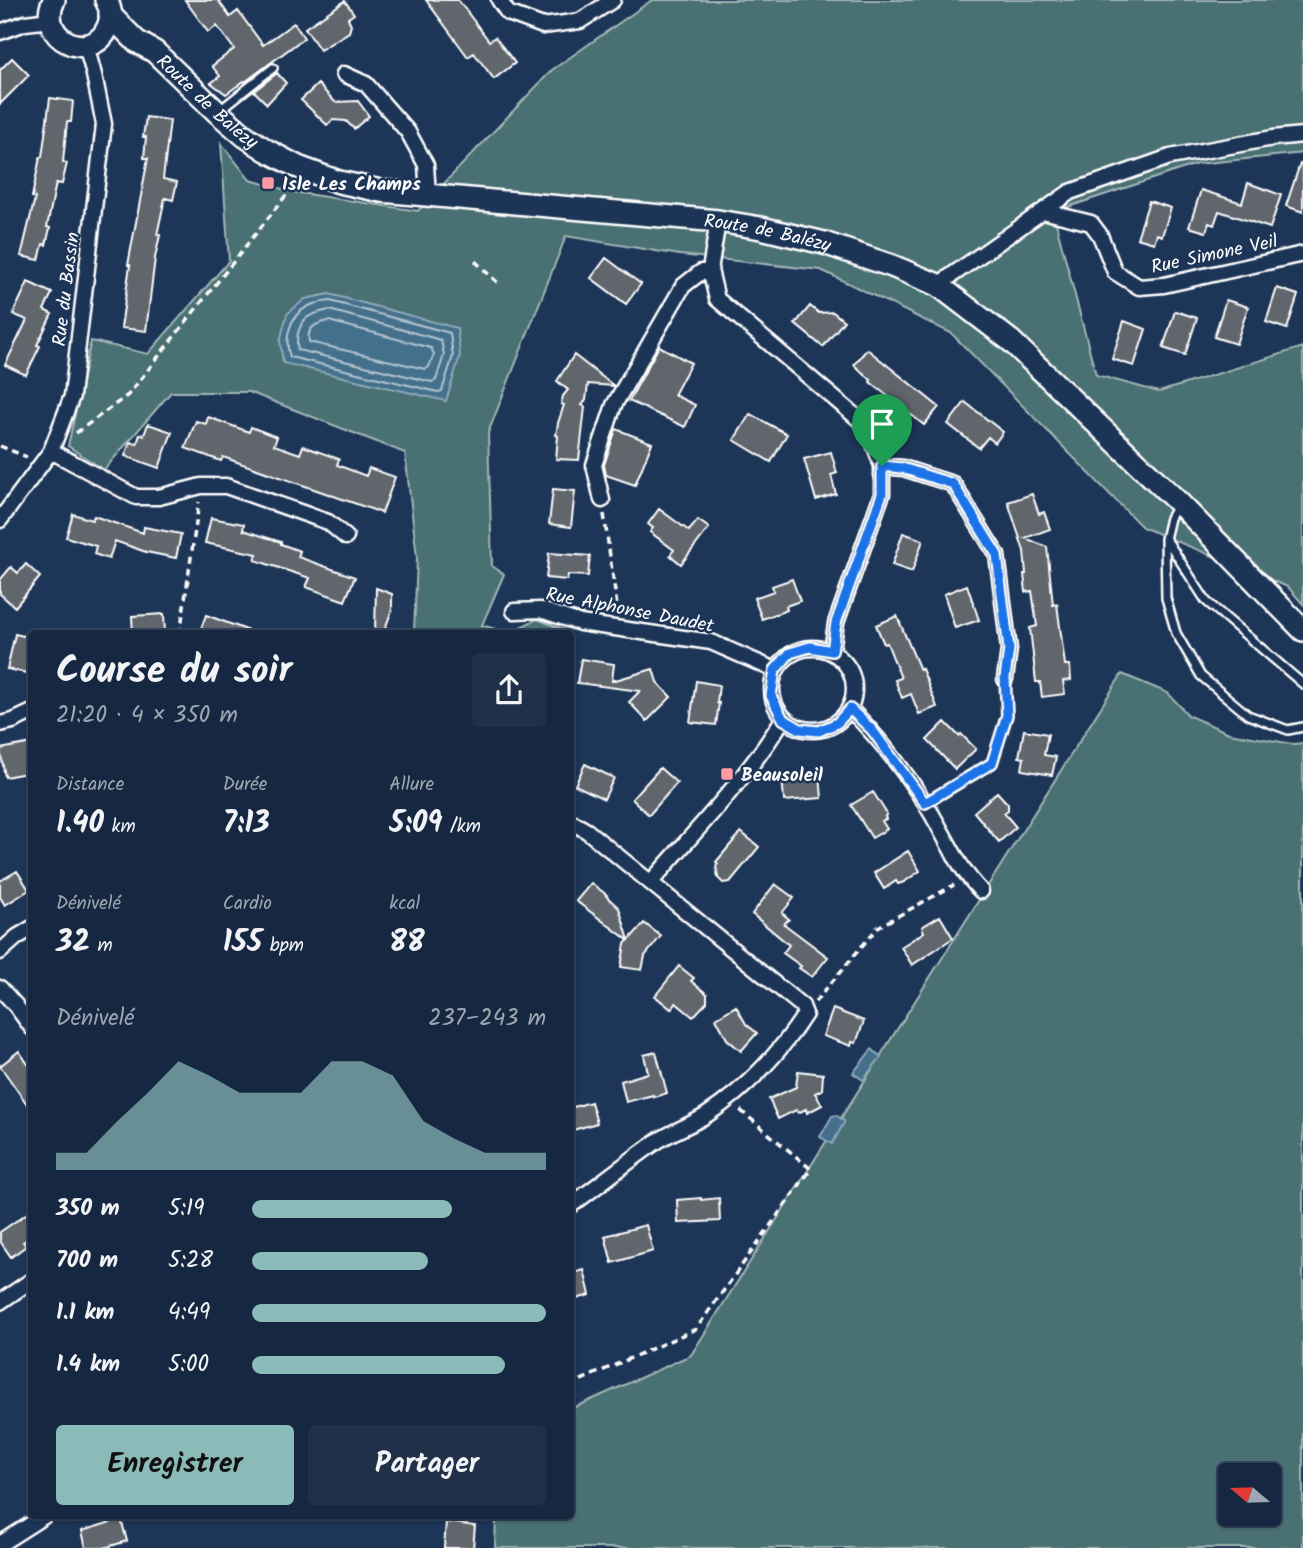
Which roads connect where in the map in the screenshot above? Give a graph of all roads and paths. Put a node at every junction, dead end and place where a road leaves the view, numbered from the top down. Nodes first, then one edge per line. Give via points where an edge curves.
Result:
1 (499, 0) edge
2 (613, 0) edge
3 (52, 10) edge
4 (102, 24) edge
5 (0, 32) edge
6 (274, 68) dead end
7 (344, 74) dead end
8 (217, 112) junction
9 (1303, 135) edge
10 (291, 189) dead end
11 (428, 195) junction
12 (1042, 211) junction
13 (718, 221) junction
14 (1303, 254) edge
15 (475, 261) dead end
16 (710, 270) junction
17 (938, 285) junction
18 (501, 286) dead end
19 (0, 446) edge
20 (51, 451) junction
21 (42, 464) junction
22 (882, 466) junction
23 (201, 486) junction
24 (602, 500) joint
25 (1179, 503) junction
26 (0, 520) edge
27 (346, 537) dead end
28 (1165, 539) junction
29 (514, 611) dead end
30 (621, 629) junction
31 (181, 630) edge
32 (1303, 630) edge
33 (832, 651) junction
34 (775, 670) junction
35 (1005, 678) joint
36 (1303, 684) edge
37 (850, 709) junction
38 (28, 714) edge
39 (783, 719) junction
40 (0, 724) edge
41 (1303, 727) edge
42 (925, 803) junction
43 (574, 823) edge
44 (651, 882) junction
45 (949, 888) dead end
46 (981, 891) dead end
47 (28, 930) edge
48 (0, 952) edge
49 (0, 988) edge
50 (805, 1014) junction
51 (28, 1022) edge
52 (727, 1099) junction
53 (574, 1203) edge
54 (28, 1283) edge
55 (1, 1300) edge
56 (574, 1383) edge
57 (39, 1519) edge
58 (0, 1544) edge

1 - 2 street via 508,13 543,26 580,21
3 - 4 main road, Route de Balézy via 53,29 76,46
3 - 5 street
4 - 8 main road, Route de Balézy via 155,52
4 - 20 street, Rue du Bassin via 104,124 72,396
6 - 8 lane
7 - 11 street via 366,84 408,132 426,165
8 - 11 main road, Route de Balézy via 245,136 298,167 339,183
9 - 12 street via 1170,157 1070,192
10 - 20 path via 128,395
11 - 13 main road, Route de Balézy
12 - 14 street, Rue Simone Veil via 1091,223 1115,272 1139,287
12 - 17 street
13 - 16 street
13 - 17 main road, Route de Balézy via 824,243
15 - 18 path
16 - 22 street via 717,299 861,421
16 - 24 street via 683,286 614,405 594,465
17 - 25 main road, Route de Balézy via 1011,341
19 - 21 path
20 - 21 street, Rue du Bassin
20 - 23 street via 136,497 159,497
21 - 26 street, Rue du Bassin
22 - 33 street via 882,494 836,623
22 - 35 street via 953,484 997,555 1009,649
23 - 27 street via 226,486 328,522
23 - 31 path
24 - 30 path
25 - 28 lane
25 - 32 main road, Route de Balézy
28 - 36 lane via 1206,601
28 - 41 lane via 1166,598 1176,633 1201,676 1248,715 1288,730
29 - 30 street, Rue Alphonse Daudet via 541,610 580,623
30 - 34 street, Rue Alphonse Daudet via 711,642
33 - 34 street via 810,647 790,653
33 - 37 street via 852,676 855,687
34 - 39 street via 771,696
35 - 42 path via 1007,715 992,763
37 - 39 street via 837,723 819,731 800,729
37 - 42 street via 872,730
38 - 40 street
39 - 44 street via 734,786
42 - 46 street via 967,877
43 - 44 street
44 - 50 street via 802,1006
45 - 50 path via 878,927
47 - 48 street
49 - 51 street
50 - 52 street via 760,1070
52 - 53 street via 658,1140
52 - 56 path via 811,1169 696,1329
54 - 55 street
57 - 58 street

